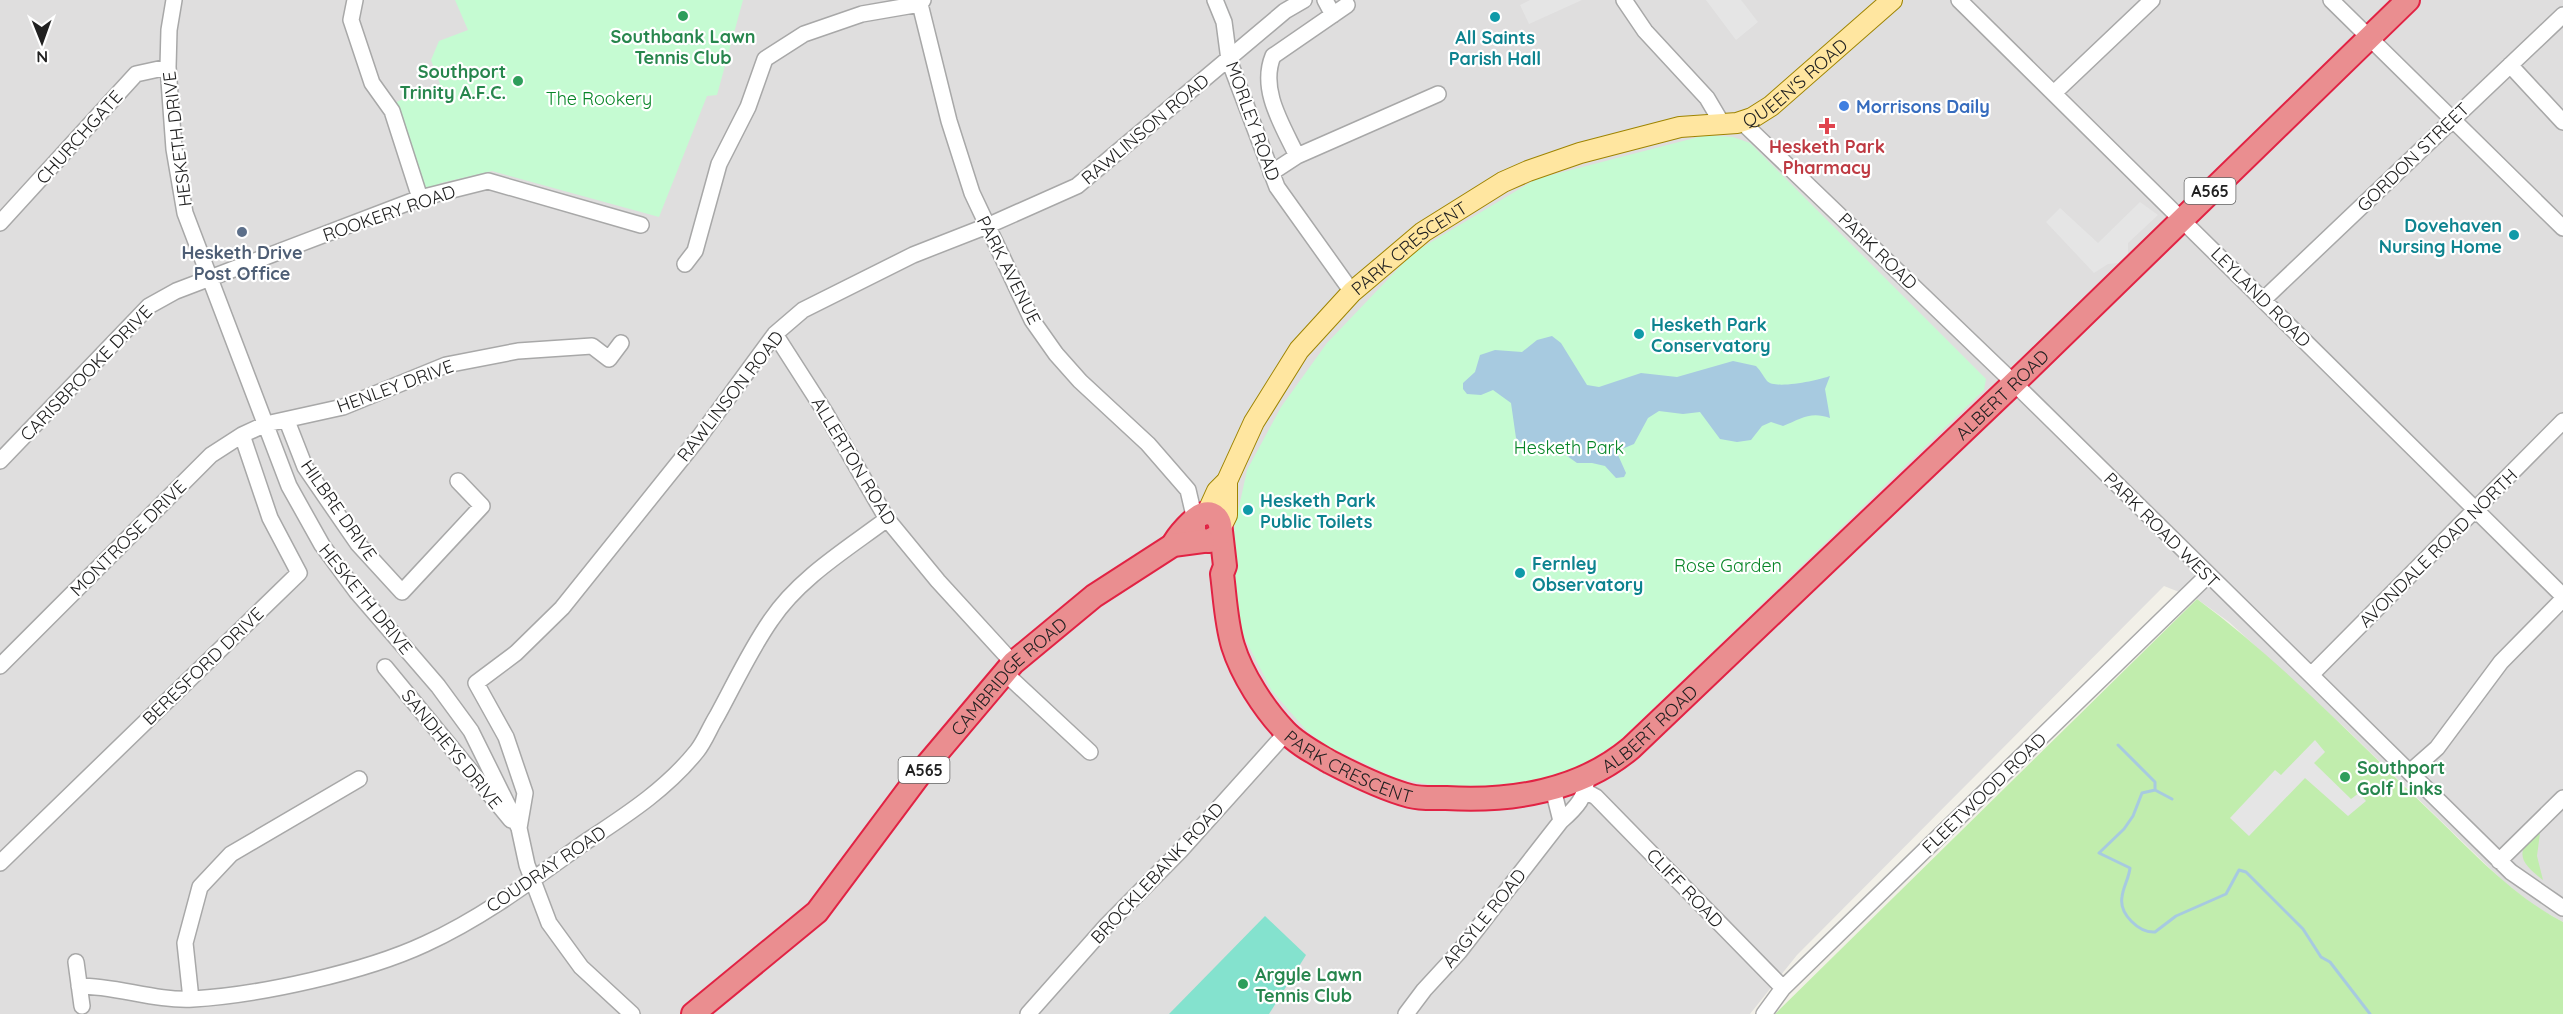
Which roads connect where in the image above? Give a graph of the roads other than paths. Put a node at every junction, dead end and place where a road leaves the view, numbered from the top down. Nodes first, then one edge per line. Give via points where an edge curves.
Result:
1 (174, 0) edge
2 (355, 0) edge
3 (1215, 0) edge
4 (1304, 0) edge
5 (1325, 0) edge
6 (1624, 0) edge
7 (1892, 0) edge
8 (1959, 0) edge
9 (2152, 0) edge
10 (2331, 0) edge
11 (2408, 0) edge
12 (921, 1) edge
13 (1347, 5) dead end
14 (1333, 15) junction
15 (2563, 15) edge
16 (2370, 36) junction
17 (1229, 60) junction
18 (2510, 65) junction
19 (168, 67) junction
20 (2054, 93) junction
21 (1438, 94) dead end
22 (1275, 108) junction
23 (1249, 117) junction
24 (2452, 118) junction
25 (2563, 122) edge
26 (1732, 123) junction
27 (1680, 128) joint
28 (1297, 156) junction
29 (1271, 172) junction
30 (420, 198) junction
31 (2182, 218) junction
32 (0, 223) edge
33 (641, 225) dead end
34 (987, 226) junction
35 (2563, 228) edge
36 (686, 265) dead end
37 (210, 279) junction
38 (1352, 292) junction
39 (2263, 300) junction
40 (775, 334) junction
41 (621, 344) dead end
42 (2014, 383) junction
43 (287, 421) junction
44 (2563, 421) edge
45 (266, 424) junction
46 (242, 435) junction
47 (0, 461) edge
48 (458, 482) dead end
49 (2476, 508) junction
50 (887, 519) junction
51 (1207, 526) junction
52 (2208, 575) junction
53 (2563, 598) edge
54 (0, 666) edge
55 (385, 667) dead end
56 (1009, 669) junction
57 (2312, 674) junction
58 (1286, 733) junction
59 (1090, 752) dead end
60 (2411, 771) junction
61 (359, 779) dead end
62 (1585, 784) junction
63 (1553, 789) junction
64 (2563, 798) edge
65 (1560, 821) junction
66 (519, 828) junction
67 (2499, 861) junction
68 (0, 863) edge
69 (532, 882) junction
70 (2563, 908) edge
71 (76, 962) dead end
72 (79, 986) junction
73 (1783, 988) junction
74 (191, 999) junction
75 (82, 1006) dead end
76 (632, 1014) edge
77 (693, 1014) edge
78 (1028, 1014) edge
79 (1406, 1014) edge
80 (1764, 1014) edge

1 - 19 street, HESKETH DRIVE
2 - 30 street via 351,20 372,83 392,111
3 - 17 street, MORLEY ROAD via 1224,22
4 - 17 street, RAWLINSON ROAD via 1285,11
5 - 14 street
6 - 26 street, PARK ROAD via 1645,31
7 - 26 main road, QUEEN'S ROAD via 1771,106 1752,118
8 - 20 street, LEYLAND ROAD
9 - 20 street
10 - 16 street
11 - 16 highway, ALBERT ROAD / A565
12 - 34 street, PARK AVENUE via 950,121 972,193
12 - 36 street via 862,14 804,34 765,59 748,106 719,164 695,252
13 - 14 street
14 - 22 street via 1273,56 1268,83
15 - 18 street, GORDON STREET
16 - 24 street
16 - 31 highway, ALBERT ROAD / A565
17 - 23 street, MORLEY ROAD
17 - 34 street, RAWLINSON ROAD via 1077,186
18 - 24 street, GORDON STREET
18 - 25 street
19 - 32 street, CHURCHGATE via 136,74
19 - 37 street, HESKETH DRIVE via 174,149 185,213
20 - 31 street, LEYLAND ROAD
21 - 28 street
22 - 23 street
22 - 28 street
23 - 29 street, MORLEY ROAD
24 - 35 street
24 - 39 street, GORDON STREET
26 - 27 main road, QUEEN'S ROAD
26 - 42 street, PARK ROAD
27 - 38 main road, PARK CRESCENT via 1580,153 1503,182 1422,232
28 - 29 street
29 - 38 street, MORLEY ROAD
30 - 33 street, ROOKERY ROAD via 488,181
30 - 37 street, ROOKERY ROAD
31 - 39 street, LEYLAND ROAD
31 - 42 highway, ALBERT ROAD / A565
34 - 40 street, RAWLINSON ROAD via 836,291 803,310
34 - 51 street, PARK AVENUE via 1032,320 1056,354 1148,444 1188,490
37 - 45 street, HESKETH DRIVE
37 - 47 street, CARISBROOKE DRIVE via 149,306
38 - 51 main road, PARK CRESCENT via 1299,350 1254,422 1227,481 1217,491
39 - 49 street, LEYLAND ROAD
40 - 50 street, ALLERTON ROAD
40 - 66 street, RAWLINSON ROAD via 700,436 562,608 516,653 476,683 506,737 525,793
41 - 43 street, HENLEY DRIVE via 609,359 592,346 518,351 446,365 343,407
42 - 52 street, PARK ROAD WEST
42 - 62 highway, ALBERT ROAD / A565 via 1631,748
43 - 45 street, HENLEY DRIVE
43 - 48 street, HILBRE DRIVE via 305,467 358,544 402,591 482,506
44 - 49 street, AVONDALE ROAD NORTH
45 - 46 street, MONTROSE DRIVE
45 - 66 street, HESKETH DRIVE via 306,520 356,591 471,731
46 - 54 street, MONTROSE DRIVE via 211,455
46 - 68 street, BERESFORD DRIVE via 270,518 299,573
49 - 53 street, LEYLAND ROAD
49 - 57 street, AVONDALE ROAD NORTH
50 - 56 street, ALLERTON ROAD
50 - 69 street, COUDRAY ROAD via 814,573 771,619 698,749 669,780 632,812
51 - 56 highway, CAMBRIDGE ROAD / A565 via 1094,596
51 - 58 highway, PARK CRESCENT / A565 via 1225,566 1222,574 1233,646 1250,681
52 - 57 street, PARK ROAD WEST
52 - 73 street, FLEETWOOD ROAD
53 - 60 street via 2501,662 2437,748
55 - 66 street, SANDHEYS DRIVE
56 - 59 street, ALLERTON ROAD
56 - 77 highway, CAMBRIDGE ROAD / A565 via 926,766 817,912
57 - 60 street, PARK ROAD WEST
58 - 63 highway, PARK CRESCENT / A565 via 1340,767 1411,796 1509,797
58 - 78 street, BROCKLEBANK ROAD
60 - 67 street, PARK ROAD WEST
61 - 74 street via 231,854 200,887 185,943
62 - 63 highway, PARK CRESCENT / A565
62 - 65 street, ARGYLE ROAD via 1573,810
62 - 73 street, CLIFF ROAD
63 - 65 street
64 - 67 street
65 - 79 street, ARGYLE ROAD
66 - 69 street, HESKETH DRIVE
67 - 70 street, PARK ROAD WEST via 2522,882
69 - 74 street, COUDRAY ROAD via 424,945 310,980
69 - 76 street, HESKETH DRIVE via 549,923 565,946 603,989
71 - 72 street
72 - 74 street, COUDRAY ROAD via 166,1000
72 - 75 street
73 - 80 street, FLEETWOOD ROAD

